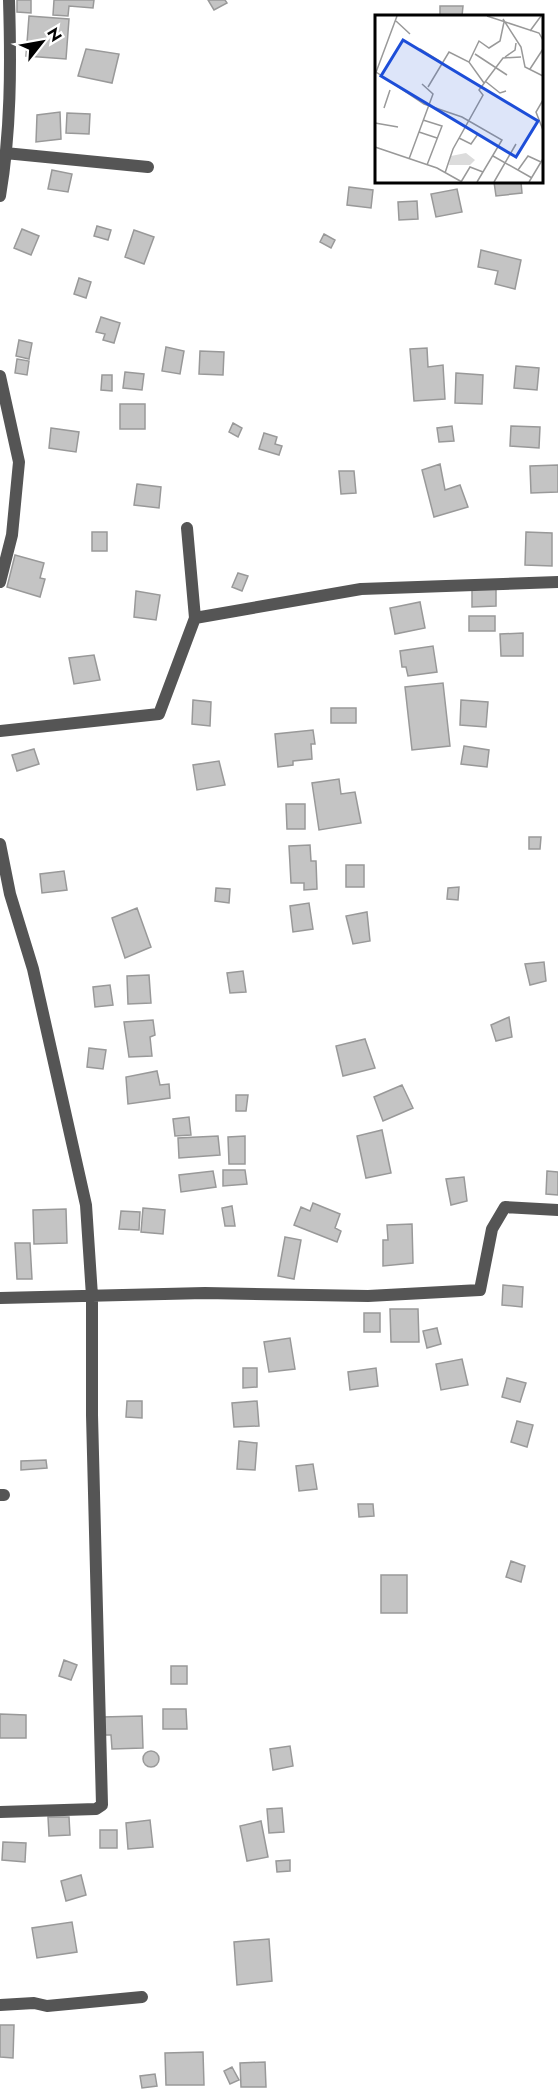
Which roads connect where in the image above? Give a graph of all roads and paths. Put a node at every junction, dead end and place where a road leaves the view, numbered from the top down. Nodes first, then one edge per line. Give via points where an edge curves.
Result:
1 (9, 0) edge
2 (5, 153) junction
3 (148, 167) dead end
4 (0, 196) edge
5 (0, 376) edge
6 (187, 528) dead end
7 (0, 582) edge
8 (558, 582) edge
9 (195, 618) junction
10 (0, 731) edge
11 (0, 844) edge
12 (558, 1210) edge
13 (92, 1296) junction
14 (0, 1298) edge
15 (0, 1812) edge
16 (142, 1997) dead end
17 (0, 2005) edge

1 - 2 street via 11,66
2 - 3 street
2 - 4 street
5 - 7 street via 19,462 12,535
6 - 9 street
8 - 9 street via 361,589
9 - 10 street via 159,714
11 - 13 street via 10,894 33,969 86,1205
12 - 13 street via 505,1207 492,1229 480,1290 368,1296
13 - 14 street
13 - 15 street via 102,1805 96,1809
16 - 17 street via 47,2006

